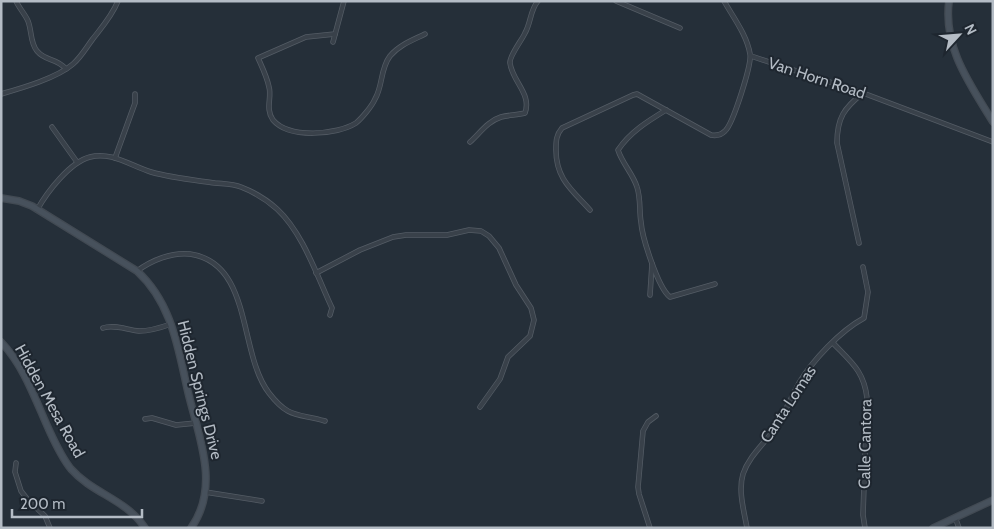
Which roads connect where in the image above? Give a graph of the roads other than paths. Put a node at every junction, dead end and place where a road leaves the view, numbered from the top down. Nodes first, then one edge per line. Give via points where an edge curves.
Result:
1 (16, 1) edge
2 (118, 1) edge
3 (344, 1) edge
4 (538, 1) edge
5 (616, 1) edge
6 (724, 1) edge
7 (949, 1) edge
8 (680, 28) dead end
9 (336, 34) junction
10 (426, 34) dead end
11 (332, 42) dead end
12 (751, 56) junction
13 (66, 69) junction
14 (1, 94) edge
15 (135, 94) dead end
16 (863, 94) junction
17 (666, 110) junction
18 (993, 122) edge
19 (52, 127) dead end
20 (470, 142) dead end
21 (993, 142) edge
22 (115, 158) junction
23 (77, 162) junction
24 (1, 198) edge
25 (37, 210) junction
26 (590, 210) dead end
27 (859, 243) dead end
28 (652, 262) junction
29 (863, 267) dead end
30 (137, 271) junction
31 (316, 273) junction
32 (716, 284) dead end
33 (650, 295) dead end
34 (330, 315) dead end
35 (171, 324) junction
36 (103, 328) dead end
37 (1, 342) edge
38 (833, 343) junction
39 (480, 407) dead end
40 (656, 416) dead end
41 (145, 419) dead end
42 (325, 421) dead end
43 (196, 423) junction
44 (16, 463) dead end
45 (205, 492) junction
46 (993, 500) edge
47 (262, 501) dead end
48 (955, 517) junction
49 (50, 528) edge
50 (145, 528) edge
51 (191, 528) edge
52 (650, 528) edge
53 (747, 528) edge
54 (865, 528) edge
55 (933, 528) edge
56 (959, 528) edge

1 - 13 street via 27,18 36,51 44,58 57,60
2 - 13 street via 83,54
3 - 9 street
4 - 20 street via 510,60 528,106 525,113 494,120
5 - 8 street
6 - 12 street via 747,42
7 - 18 street via 948,26 956,57
9 - 10 street via 306,37 258,58 270,89 270,115 287,129 309,134 357,122 375,99 385,63 392,54
9 - 11 street
12 - 16 street, Van Horn Road
12 - 17 street, Van Horn Road via 746,81 725,131 719,135 711,135
13 - 14 street via 34,84
15 - 22 street via 135,103
16 - 21 street, Van Horn Road
16 - 27 street via 849,104 841,117 837,134
17 - 26 street, Van Horn Road via 633,95 557,133 557,168
17 - 28 street via 647,121 618,150 637,186 641,224
19 - 23 street
22 - 23 street via 96,155
22 - 31 street via 150,172 239,186 259,196 290,223
23 - 25 street via 50,190
24 - 25 street, Hidden Springs Drive via 20,201
25 - 30 street, Hidden Springs Drive
28 - 32 street via 670,296
28 - 33 street
29 - 38 street, Canta Lomas via 868,292 864,318
30 - 35 street, Hidden Springs Drive via 155,291
30 - 42 street via 155,260 177,254 199,256 218,267 235,290 261,382 289,413
31 - 34 street via 332,308
31 - 39 street via 393,237 447,235 469,230 489,236 534,320 530,336 508,357 500,380
35 - 36 street via 142,331 110,326
35 - 43 street, Hidden Springs Drive
37 - 50 street, Hidden Mesa Road via 20,367 68,464 89,485 132,511
38 - 53 street, Canta Lomas via 805,374 779,422 747,466 741,492
38 - 54 street, Calle Cantora via 859,371 866,386
40 - 52 street via 643,431 638,487
41 - 43 street via 176,425
43 - 45 street, Hidden Springs Drive via 205,463
44 - 49 street via 15,472 21,490 45,516
45 - 47 street
45 - 51 street, Hidden Springs Drive
46 - 48 street
48 - 55 street
48 - 56 street

